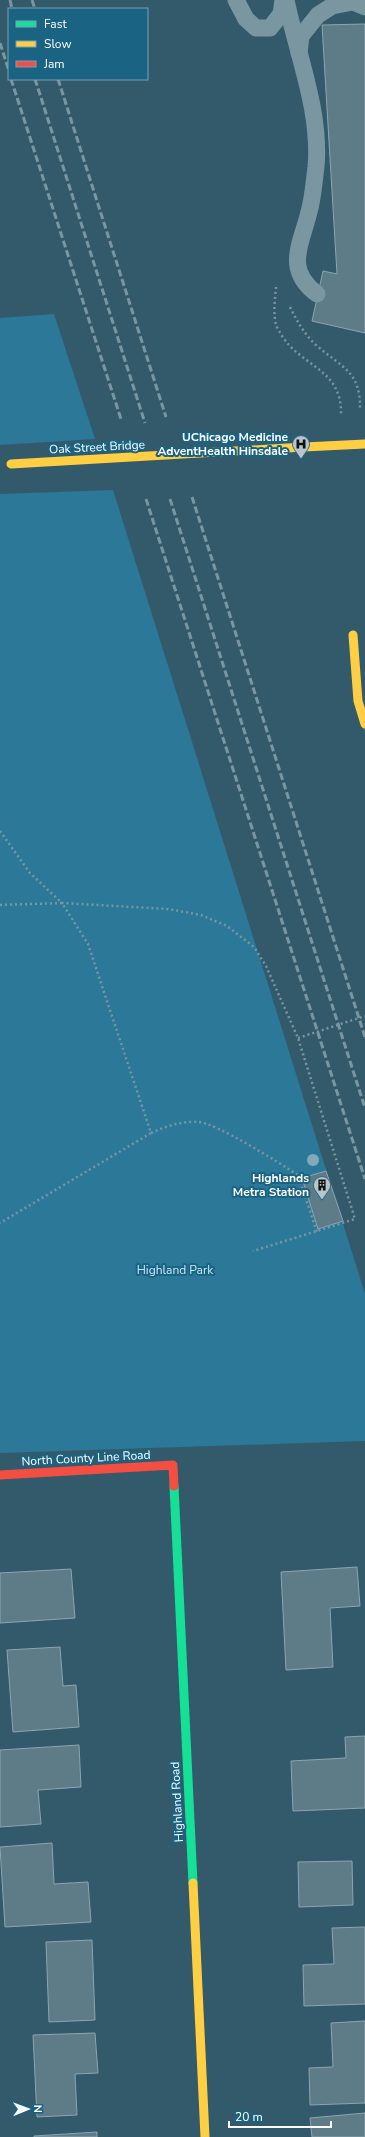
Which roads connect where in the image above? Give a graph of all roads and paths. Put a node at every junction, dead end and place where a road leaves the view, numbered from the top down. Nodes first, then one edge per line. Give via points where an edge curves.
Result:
1 (236, 0) edge
2 (284, 0) edge
3 (356, 3) edge
4 (299, 56) junction
5 (276, 280) dead end
6 (279, 286) dead end
7 (317, 294) dead end
8 (289, 305) dead end
9 (276, 326) dead end
10 (360, 410) dead end
11 (340, 414) dead end
12 (365, 444) edge
13 (0, 465) edge
14 (353, 635) dead end
15 (365, 724) edge
16 (0, 831) edge
17 (62, 903) junction
18 (0, 905) edge
19 (365, 1016) edge
20 (298, 1038) junction
21 (151, 1133) junction
22 (0, 1223) edge
23 (317, 1232) junction
24 (253, 1251) dead end
25 (173, 1465) joint
26 (0, 1475) edge
27 (205, 2137) edge

1 - 2 lane via 246,19 256,28 270,28 281,14
2 - 4 lane
3 - 4 lane via 332,6 318,15 301,36
4 - 7 lane via 314,121 316,166 309,212 297,254 297,268 308,288
5 - 6 path
8 - 10 path via 304,332 347,369 356,381
9 - 11 path via 285,340 328,376 337,388 341,404
12 - 13 street, Oak Street Bridge, bridge
14 - 15 street via 358,701
16 - 17 path via 30,873
17 - 18 path
17 - 20 path via 168,909 201,916 227,926 254,947 266,966
17 - 21 path via 88,944
19 - 20 path
20 - 23 path via 355,1219
21 - 22 path
21 - 23 path via 173,1124 200,1122 222,1131 298,1175
23 - 24 path
25 - 26 street, North County Line Road
25 - 27 street, Highland Road

